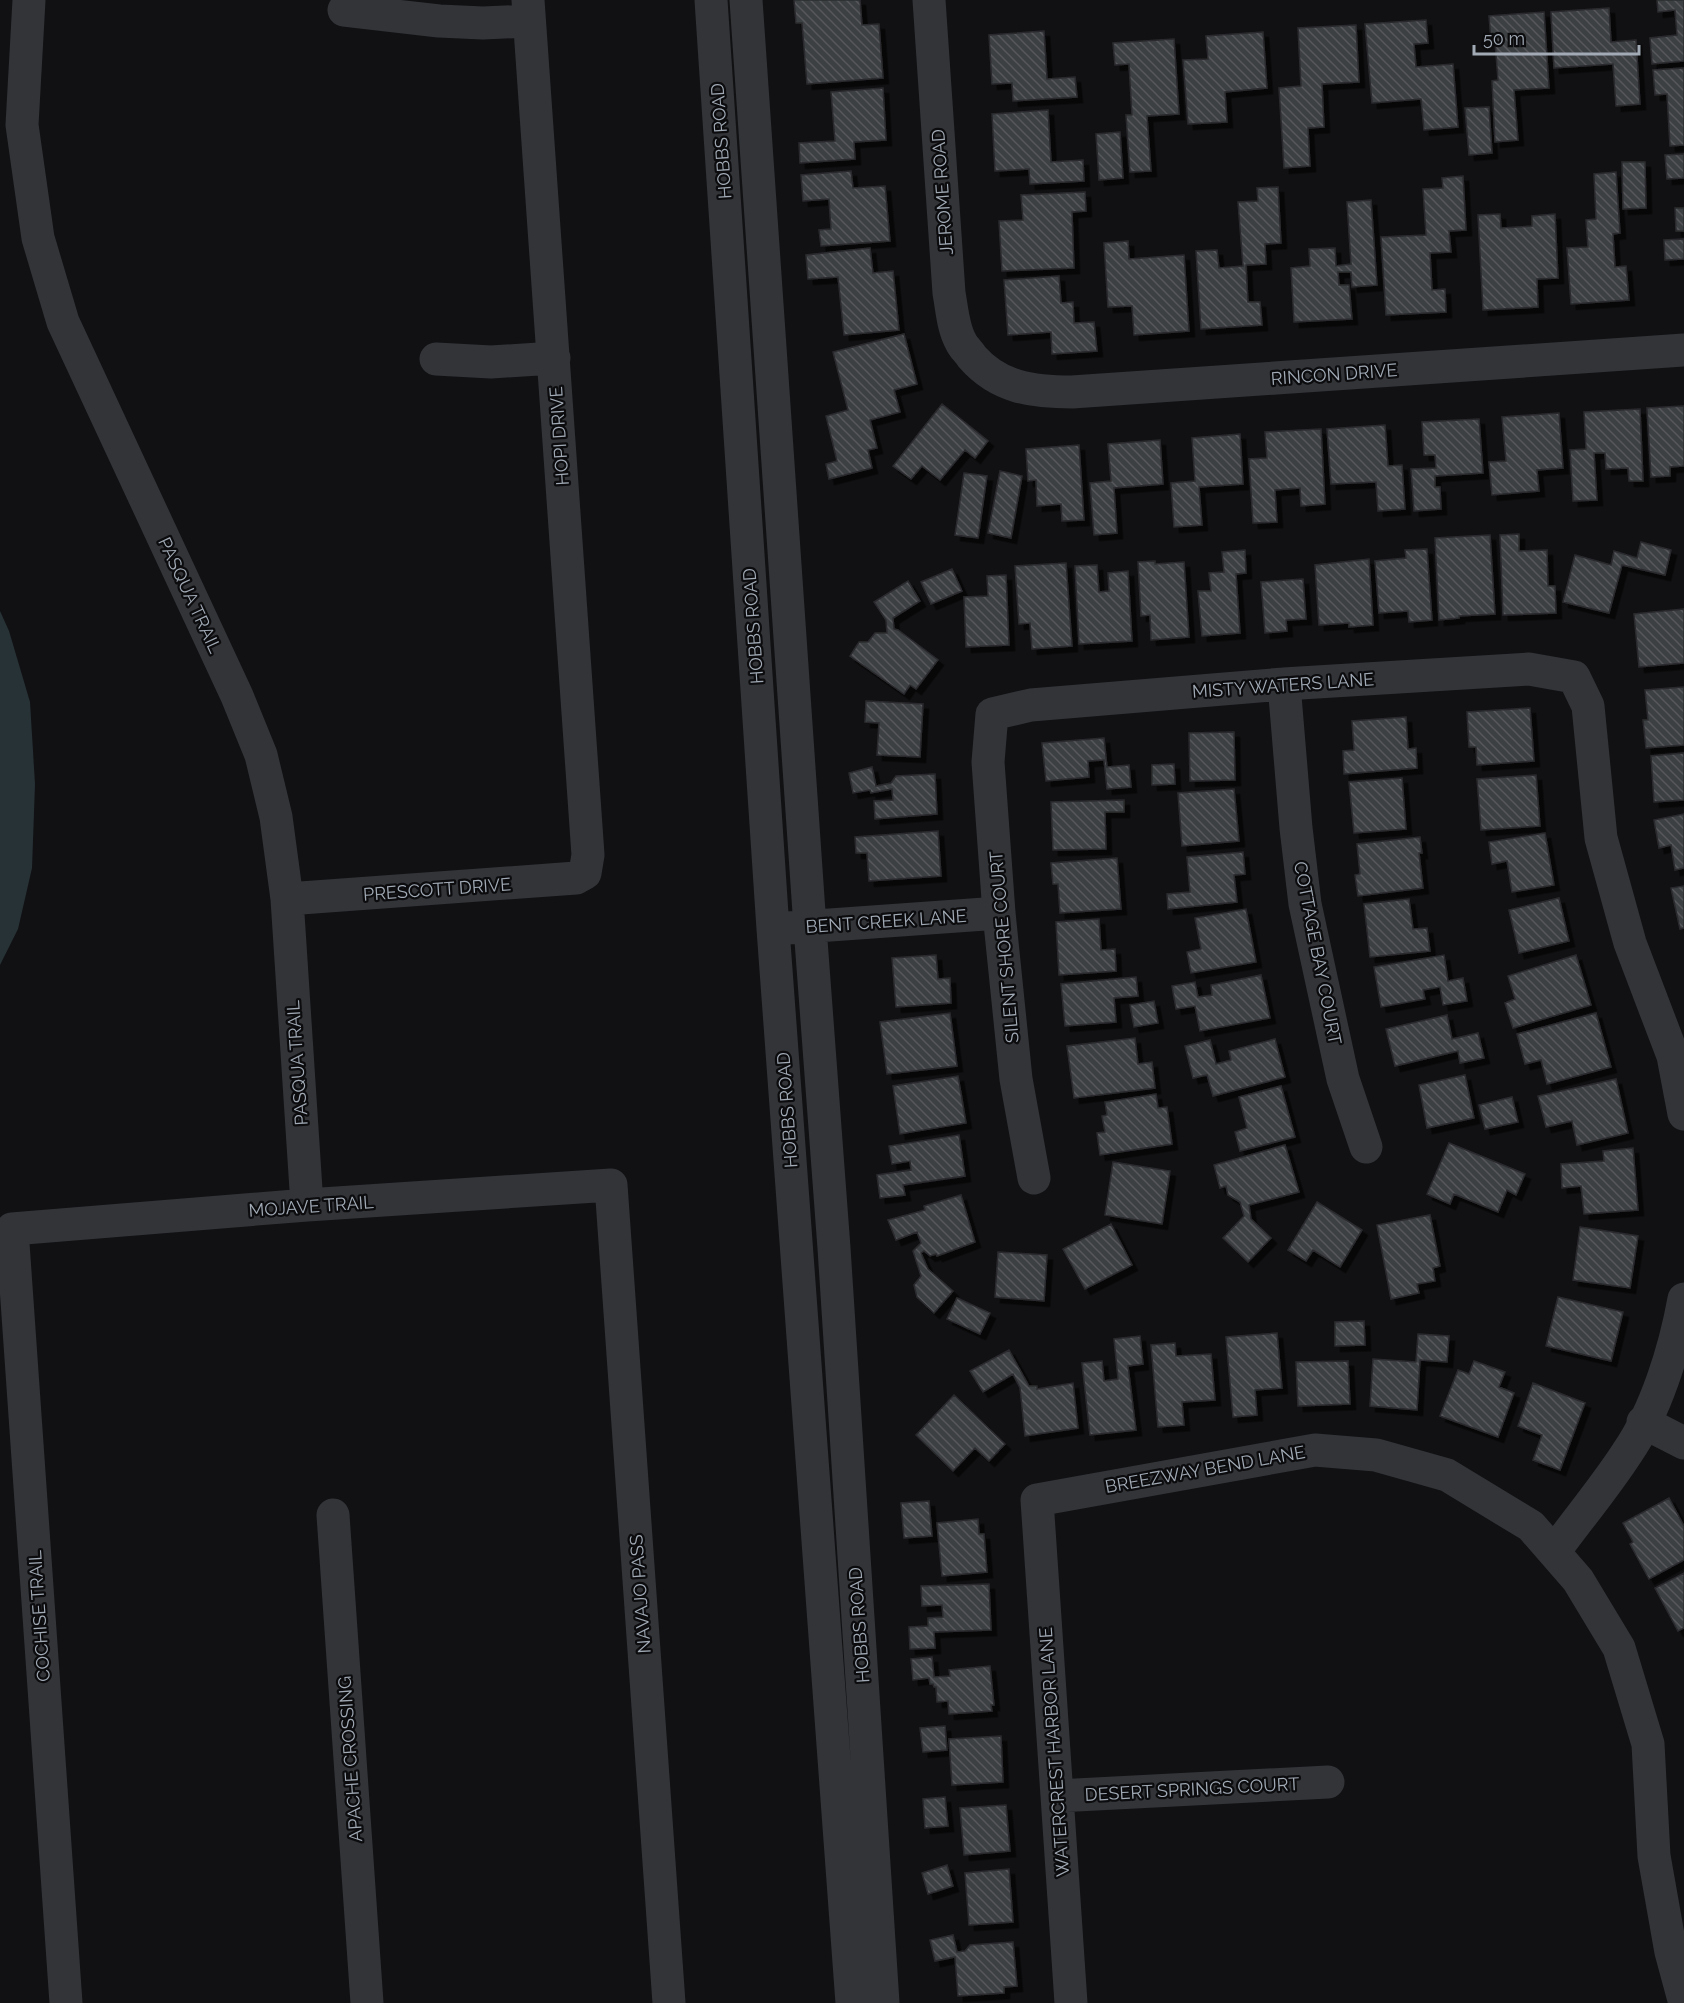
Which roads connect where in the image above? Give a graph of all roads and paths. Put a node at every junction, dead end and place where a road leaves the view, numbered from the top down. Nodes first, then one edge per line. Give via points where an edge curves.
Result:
1 (29, 0) edge
2 (711, 0) edge
3 (746, 0) edge
4 (929, 0) edge
5 (936, 0) edge
6 (344, 10) dead end
7 (528, 10) edge
8 (1684, 350) edge
9 (554, 358) junction
10 (436, 359) dead end
11 (987, 372) joint
12 (1284, 684) junction
13 (993, 714) joint
14 (585, 873) joint
15 (287, 899) junction
16 (999, 913) junction
17 (810, 927) junction
18 (773, 929) junction
19 (1679, 1054) edge
20 (1684, 1114) edge
21 (1366, 1147) dead end
22 (1034, 1178) dead end
23 (610, 1185) joint
24 (307, 1205) junction
25 (12, 1229) joint
26 (834, 1248) junction
27 (798, 1251) junction
28 (1684, 1299) edge
29 (1643, 1422) junction
30 (1684, 1443) edge
31 (1037, 1500) joint
32 (333, 1515) dead end
33 (1554, 1552) junction
34 (1328, 1782) dead end
35 (1057, 1796) junction
36 (1684, 2001) edge
37 (66, 2003) edge
38 (367, 2003) edge
39 (669, 2003) edge
40 (852, 2003) edge
41 (883, 2003) edge
42 (1071, 2003) edge
43 (1678, 2003) edge

1 - 15 street, PASQUA TRAIL via 22,125 42,248 63,322 261,755 276,817
2 - 18 street, HOBBS ROAD
3 - 17 street, HOBBS ROAD
4 - 5 street
4 - 11 street, JEROME ROAD via 954,323 961,343
6 - 7 street via 483,23
7 - 9 street, HOPI DRIVE
8 - 11 street, RINCON DRIVE via 1072,392 1041,392 1016,386
9 - 10 street via 490,362
9 - 14 street, HOPI DRIVE via 588,855
12 - 13 street, MISTY WATERS LANE via 1031,705
12 - 19 street, MISTY WATERS LANE via 1528,669 1574,677 1588,706 1601,838 1630,943
12 - 21 street, COTTAGE BAY COURT via 1305,904 1342,1079
13 - 16 street, SILENT SHORE COURT via 988,762
14 - 15 street, PRESCOTT DRIVE via 576,878
15 - 24 street, PASQUA TRAIL
16 - 17 street, BENT CREEK LANE
16 - 22 street, SILENT SHORE COURT via 1016,1078
17 - 18 street, BENT CREEK LANE
17 - 26 street, HOBBS ROAD
18 - 27 street, HOBBS ROAD
19 - 20 street
23 - 24 street, MOJAVE TRAIL
23 - 39 street, NAVAJO PASS
24 - 25 street, MOJAVE TRAIL
25 - 37 street, COCHISE TRAIL
26 - 27 street
26 - 41 street, HOBBS ROAD
27 - 40 street, HOBBS ROAD
28 - 29 street via 1677,1338
29 - 30 street
29 - 33 street via 1629,1452
31 - 33 street, BREEZWAY BEND LANE via 1315,1449 1376,1455 1447,1475 1531,1526
31 - 35 street, WATERCREST HARBOR LANE
32 - 38 street, APACHE CROSSING
33 - 36 street, BREEZWAY BEND LANE via 1578,1580 1619,1648 1648,1744 1654,1856
34 - 35 street, DESERT SPRINGS COURT
35 - 42 street, WATERCREST HARBOR LANE
36 - 43 street

